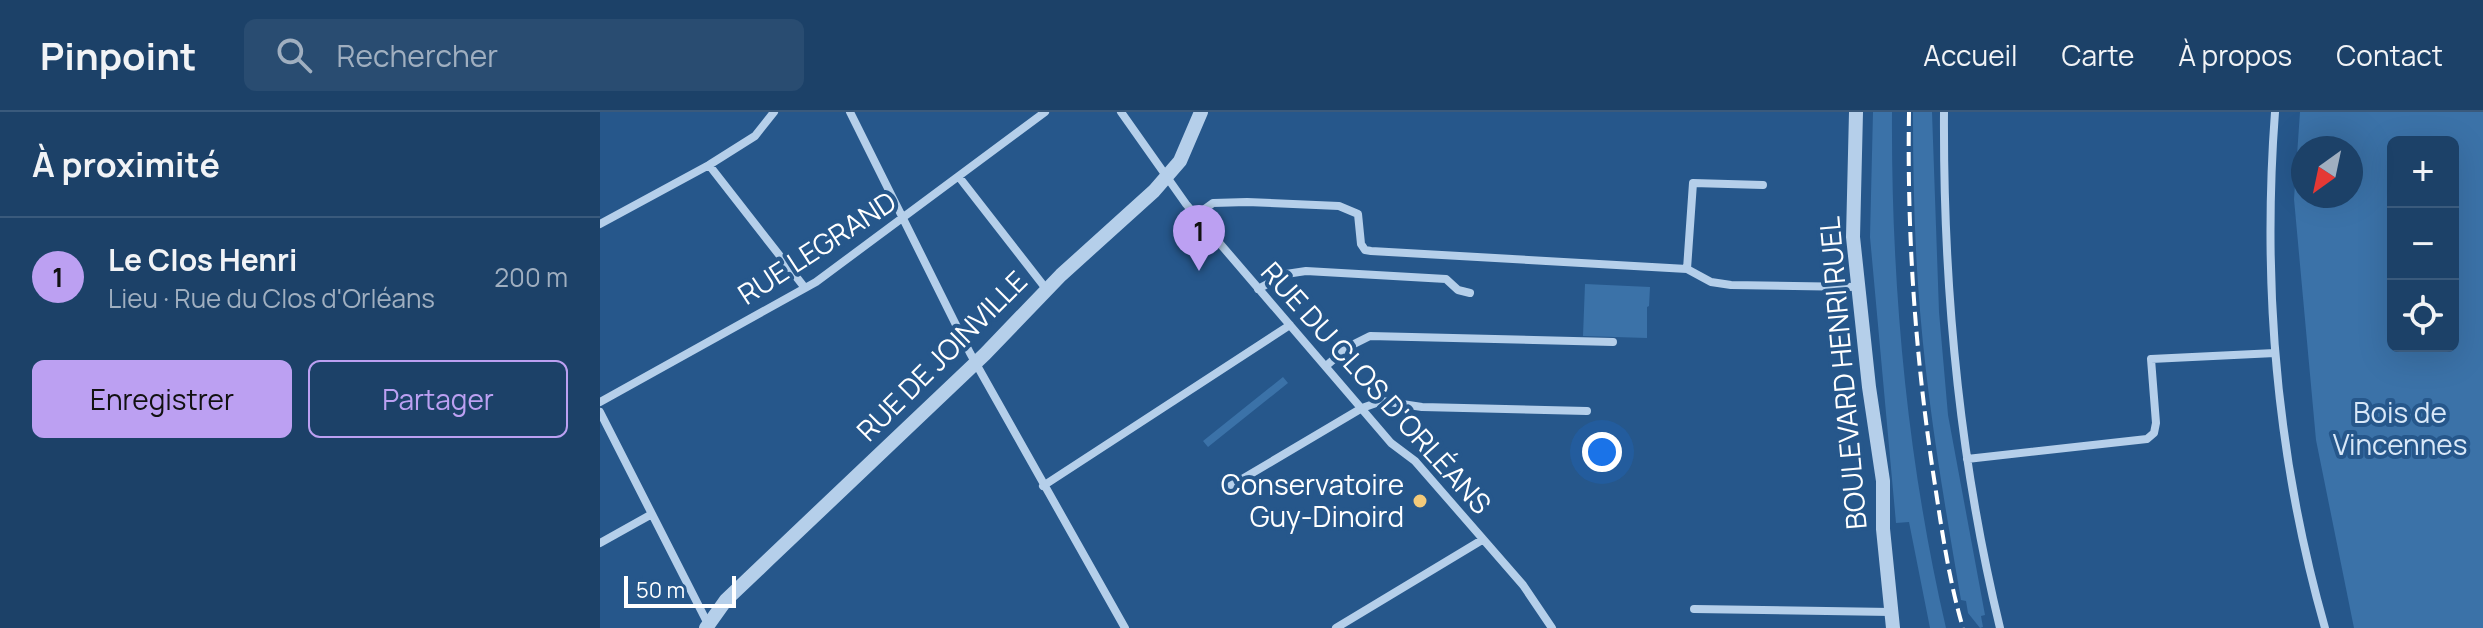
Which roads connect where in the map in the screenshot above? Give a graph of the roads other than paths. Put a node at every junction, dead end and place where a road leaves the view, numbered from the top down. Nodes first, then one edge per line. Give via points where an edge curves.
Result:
1 (774, 112) edge
2 (850, 112) edge
3 (1045, 112) edge
4 (1121, 112) edge
5 (1201, 112) edge
6 (1856, 112) edge
7 (1944, 112) edge
8 (2275, 112) edge
9 (709, 165) junction
10 (959, 177) junction
11 (1167, 177) junction
12 (1763, 185) dead end
13 (1195, 216) junction
14 (904, 219) junction
15 (600, 224) edge
16 (1687, 269) junction
17 (1858, 287) junction
18 (805, 288) junction
19 (1258, 289) junction
20 (1047, 290) junction
21 (1470, 293) dead end
22 (1290, 325) junction
23 (1613, 342) dead end
24 (2275, 353) junction
25 (976, 362) junction
26 (1326, 366) junction
27 (600, 402) edge
28 (1362, 408) junction
29 (1587, 411) dead end
30 (600, 412) edge
31 (1967, 459) junction
32 (1043, 486) junction
33 (1227, 488) dead end
34 (652, 514) junction
35 (1482, 540) junction
36 (600, 543) edge
37 (1694, 609) dead end
38 (1891, 612) junction
39 (707, 626) edge
40 (1125, 628) edge
41 (1336, 628) edge
42 (1552, 628) edge
43 (1893, 628) edge
44 (2000, 628) edge
45 (2325, 628) edge

1 - 9 street via 755,136
2 - 14 street
3 - 10 street, RUE LEGRAND
4 - 11 street, RUE DU CLOS D'ORLÉANS
5 - 11 street, RUE DE JOINVILLE via 1180,161
6 - 17 street, BOULEVARD HENRI RUEL via 1853,237
7 - 31 street via 1952,325
8 - 24 street via 2269,243
9 - 15 street
9 - 18 street
10 - 14 street, RUE LEGRAND
10 - 20 street
11 - 13 street, RUE DU CLOS D'ORLÉANS
11 - 20 street, RUE DE JOINVILLE
12 - 16 street via 1693,183
13 - 16 street via 1213,203 1339,206 1358,214 1365,250
13 - 19 street, RUE DU CLOS D'ORLÉANS
14 - 18 street, RUE LEGRAND
14 - 25 street
16 - 17 street via 1711,282 1731,285
17 - 38 street, BOULEVARD HENRI RUEL via 1883,481
18 - 27 street, RUE LEGRAND
19 - 21 street via 1286,274 1306,271 1446,279
19 - 22 street, RUE DU CLOS D'ORLÉANS
20 - 25 street, RUE DE JOINVILLE
22 - 26 street, RUE DU CLOS D'ORLÉANS
22 - 32 street
23 - 26 street via 1370,336
24 - 31 street via 2151,359 2156,423 2147,439
24 - 45 street via 2291,485
25 - 32 street
25 - 39 street, RUE DE JOINVILLE via 726,600
26 - 28 street, RUE DU CLOS D'ORLÉANS
28 - 29 street via 1382,401 1422,407
28 - 33 street
28 - 35 street, RUE DU CLOS D'ORLÉANS
30 - 34 street
31 - 44 street
32 - 40 street
34 - 36 street
34 - 39 street
35 - 41 street
35 - 42 street, RUE DU CLOS D'ORLÉANS via 1523,585
37 - 38 street
38 - 43 street, BOULEVARD HENRI RUEL

